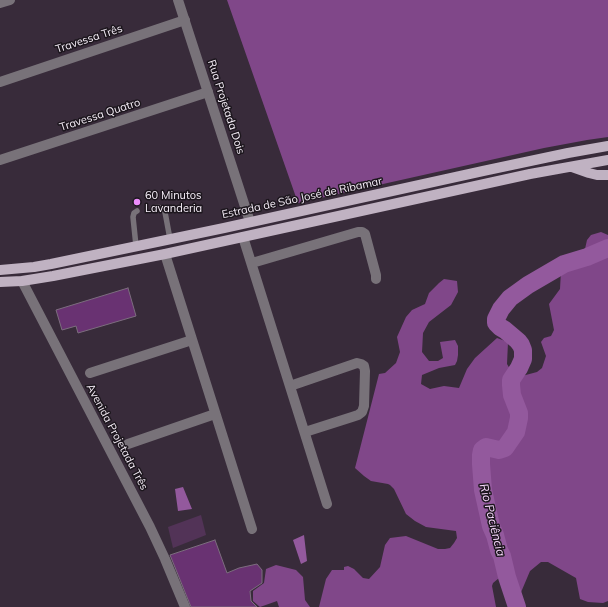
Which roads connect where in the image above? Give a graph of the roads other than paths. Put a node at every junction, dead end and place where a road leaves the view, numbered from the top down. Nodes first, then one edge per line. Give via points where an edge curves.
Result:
1 (10, 0) edge
2 (178, 0) edge
3 (0, 3) edge
4 (185, 20) junction
5 (0, 82) edge
6 (208, 92) junction
7 (608, 146) edge
8 (0, 160) edge
9 (608, 160) edge
10 (570, 167) junction
11 (608, 175) edge
12 (153, 208) dead end
13 (137, 211) dead end
14 (250, 222) junction
15 (244, 237) junction
16 (170, 239) junction
17 (136, 246) junction
18 (165, 254) junction
19 (252, 263) junction
20 (0, 270) edge
21 (376, 279) dead end
22 (22, 281) junction
23 (0, 282) edge
24 (192, 340) junction
25 (90, 373) dead end
26 (290, 386) junction
27 (215, 414) junction
28 (305, 432) junction
29 (128, 444) dead end
30 (327, 504) dead end
31 (252, 529) dead end
32 (185, 607) edge

1 - 3 street
2 - 4 street, Rua Projetada Dois
4 - 5 street, Travessa Três
4 - 6 street, Rua Projetada Dois
6 - 8 street, Travessa Quatro
6 - 14 street, Rua Projetada Dois
7 - 14 main road, Estrada de São José de Ribamar
9 - 10 main road
10 - 11 main road
10 - 15 main road
12 - 16 lane via 158,207 165,212
13 - 17 lane via 133,217
14 - 16 main road, Estrada de São José de Ribamar
15 - 18 main road
15 - 19 street
16 - 17 main road, Estrada de São José de Ribamar
17 - 20 main road, Estrada de São José de Ribamar via 34,267
18 - 22 main road
18 - 24 street
19 - 21 street via 362,232 365,234
19 - 26 street
22 - 23 main road
22 - 32 street, Avenida Projetada Três via 150,527
24 - 25 street
24 - 27 street
26 - 28 street
26 - 28 street via 357,364 364,366 362,412
27 - 29 street
27 - 31 street
28 - 30 street

